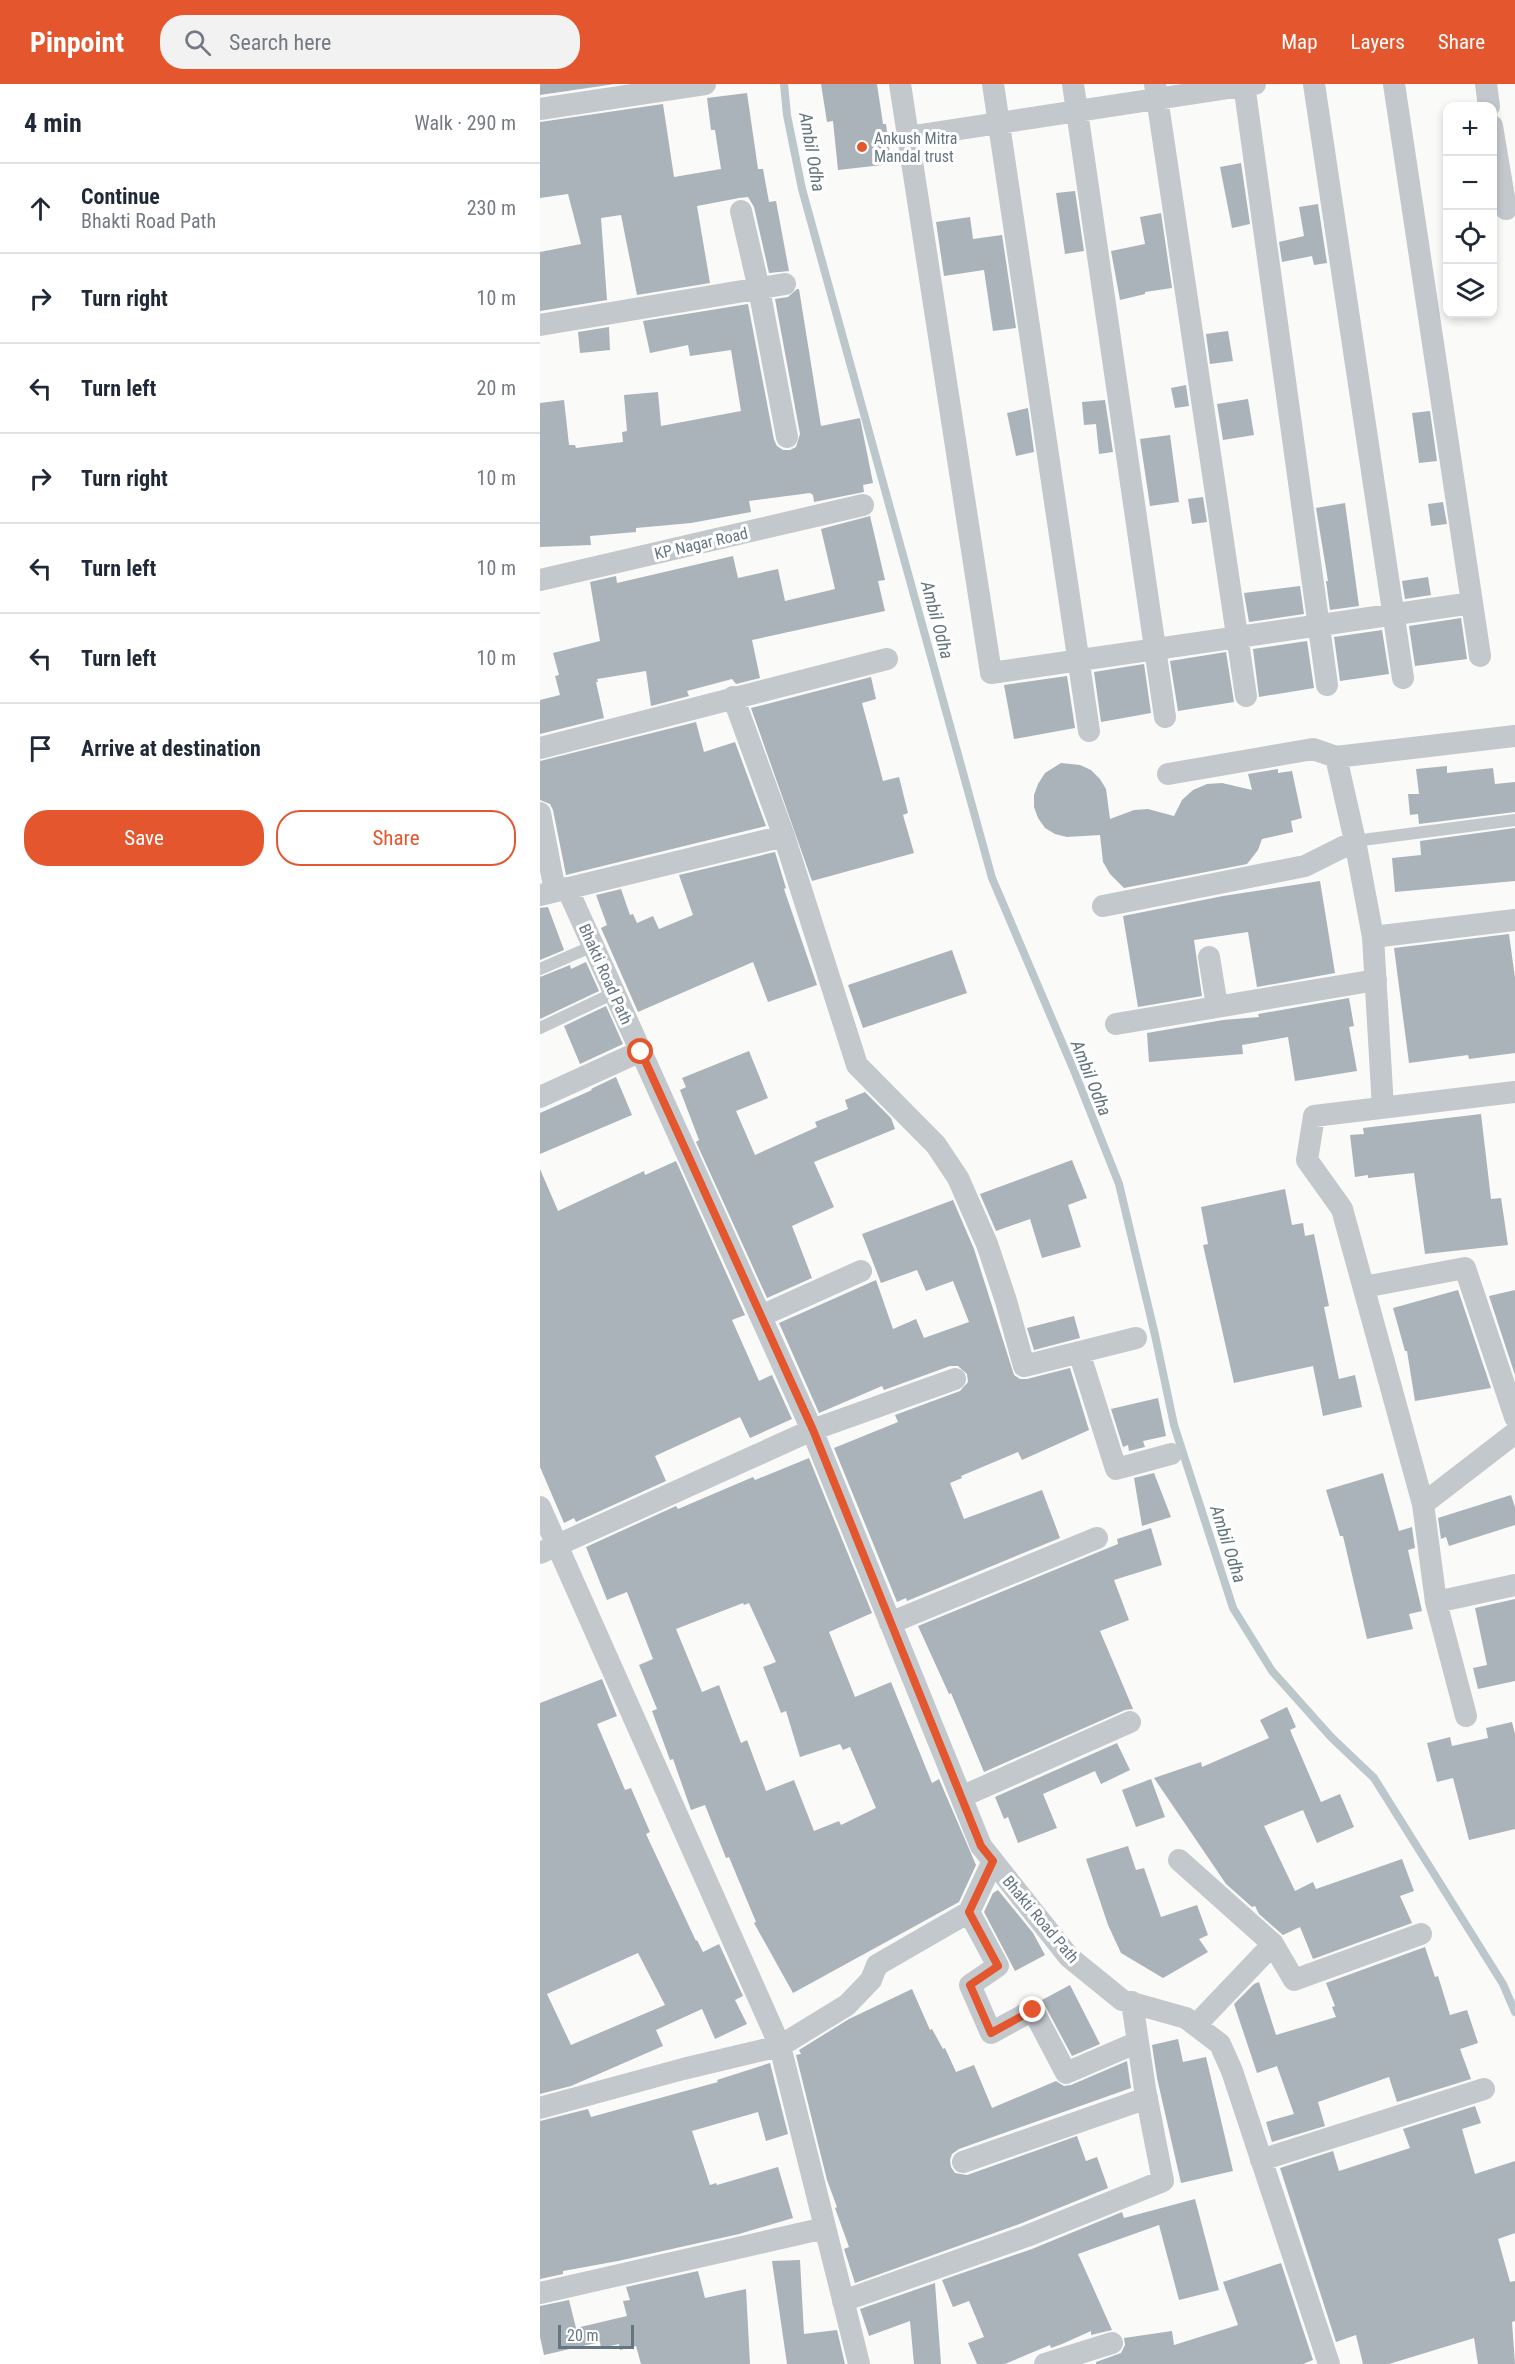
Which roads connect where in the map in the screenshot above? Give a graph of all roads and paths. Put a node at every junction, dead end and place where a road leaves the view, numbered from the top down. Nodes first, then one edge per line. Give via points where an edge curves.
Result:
1 (705, 84) edge
2 (900, 84) edge
3 (993, 84) edge
4 (1073, 84) edge
5 (1314, 84) edge
6 (1394, 84) edge
7 (1486, 84) edge
8 (1248, 85) edge
9 (1156, 91) edge
10 (594, 92) edge
11 (1488, 102) edge
12 (540, 109) edge
13 (1076, 111) junction
14 (998, 123) junction
15 (907, 137) junction
16 (1497, 156) edge
17 (1506, 209) dead end
18 (741, 211) dead end
19 (785, 284) dead end
20 (759, 289) junction
21 (540, 325) edge
22 (787, 437) dead end
23 (863, 505) dead end
24 (540, 580) edge
25 (1472, 603) junction
26 (1393, 614) junction
27 (1319, 625) junction
28 (1238, 637) junction
29 (1155, 649) junction
30 (1480, 656) dead end
31 (887, 659) dead end
32 (1079, 661) junction
33 (1402, 678) dead end
34 (1328, 685) dead end
35 (1246, 696) dead end
36 (733, 697) junction
37 (1165, 717) dead end
38 (1089, 731) dead end
39 (1515, 736) edge
40 (540, 748) edge
41 (1336, 757) junction
42 (1168, 774) dead end
43 (540, 813) edge
44 (1515, 820) edge
45 (784, 836) junction
46 (1355, 841) junction
47 (554, 891) edge
48 (1104, 906) dead end
49 (1515, 920) edge
50 (1373, 938) junction
51 (593, 946) junction
52 (1209, 957) dead end
53 (540, 969) edge
54 (1376, 980) junction
55 (614, 993) junction
56 (1217, 1006) junction
57 (1116, 1024) dead end
58 (540, 1028) edge
59 (641, 1052) junction
60 (1515, 1092) edge
61 (540, 1097) edge
62 (1383, 1108) junction
63 (861, 1271) dead end
64 (1364, 1287) junction
65 (761, 1316) junction
66 (1136, 1338) dead end
67 (1079, 1352) junction
68 (955, 1379) dead end
69 (1515, 1417) edge
70 (813, 1430) junction
71 (1515, 1433) edge
72 (1171, 1454) dead end
73 (1423, 1504) junction
74 (540, 1507) edge
75 (1097, 1538) dead end
76 (548, 1550) edge
77 (1515, 1585) edge
78 (1436, 1602) junction
79 (890, 1623) junction
80 (1466, 1716) dead end
81 (1130, 1722) dead end
82 (961, 1797) junction
83 (1179, 1860) dead end
84 (993, 1861) junction
85 (969, 1912) junction
86 (1421, 1934) dead end
87 (1273, 1944) junction
88 (1132, 2002) junction
89 (1196, 2025) junction
90 (1138, 2042) junction
91 (780, 2046) junction
92 (1484, 2089) dead end
93 (1147, 2098) junction
94 (540, 2108) edge
95 (1261, 2160) junction
96 (963, 2162) dead end
97 (825, 2228) junction
98 (540, 2293) edge
99 (843, 2301) junction
100 (1112, 2343) dead end
101 (1087, 2358) edge
102 (859, 2364) edge
103 (1045, 2364) edge
104 (1329, 2364) edge

1 - 10 street
2 - 15 street
3 - 14 street
4 - 13 street
5 - 26 street
6 - 25 street
7 - 11 street
8 - 9 street
8 - 27 street
9 - 13 street
9 - 28 street
10 - 12 street
13 - 14 street
13 - 29 street
14 - 15 street
14 - 32 street
15 - 32 street via 992,673
16 - 17 street
18 - 20 street
19 - 20 street
20 - 21 street
20 - 22 street
23 - 24 street, KP Nagar Road
25 - 26 street
25 - 30 street
26 - 27 street
26 - 33 street
27 - 28 street
27 - 34 street
28 - 29 street
28 - 35 street
29 - 32 street
29 - 37 street
31 - 36 street
32 - 38 street
36 - 40 street
36 - 45 street
39 - 41 street
41 - 42 street via 1313,750
41 - 46 street
43 - 47 street, Bhakti Road Path
44 - 46 lane
45 - 47 street
45 - 67 street via 857,1065 936,1145 958,1178 987,1244 1024,1366
46 - 48 street via 1305,866
46 - 50 street
47 - 51 street, Bhakti Road Path
49 - 50 street
50 - 54 street
51 - 53 lane
51 - 55 street, Bhakti Road Path
52 - 56 street
54 - 56 street
54 - 62 street
55 - 58 lane
55 - 59 street, Bhakti Road Path
56 - 57 street
59 - 61 street
59 - 65 street, Bhakti Road Path
60 - 62 street
62 - 64 street via 1314,1116 1306,1160 1342,1209
63 - 65 street
64 - 69 street via 1465,1268
64 - 73 street
65 - 70 street, Bhakti Road Path
66 - 67 street
67 - 72 street via 1116,1469
68 - 70 street
70 - 76 street
70 - 79 street, Bhakti Road Path
71 - 73 street
73 - 78 street
74 - 76 street
75 - 79 street
76 - 91 street
77 - 78 street
78 - 80 street
79 - 82 street, Bhakti Road Path
81 - 82 street
82 - 84 street, Bhakti Road Path via 981,1846
83 - 87 street
84 - 85 street
84 - 88 street, Bhakti Road Path via 1069,1957 1122,2000
85 - 90 street via 998,1966 970,1985 991,2033 1033,2010 1066,2073
85 - 91 street via 877,1965 872,1980 847,2005
86 - 87 street via 1294,1980
87 - 89 street
88 - 89 street, Bhakti Road Path via 1186,2018
88 - 90 street
89 - 95 street, Bhakti Road Path via 1220,2044
90 - 93 street
91 - 94 street
91 - 97 street
92 - 95 street
93 - 96 street
93 - 99 street via 1163,2181 1027,2236
95 - 104 street, Bhakti Road Path
97 - 98 street
97 - 99 street
99 - 102 street
100 - 101 street
101 - 103 street

